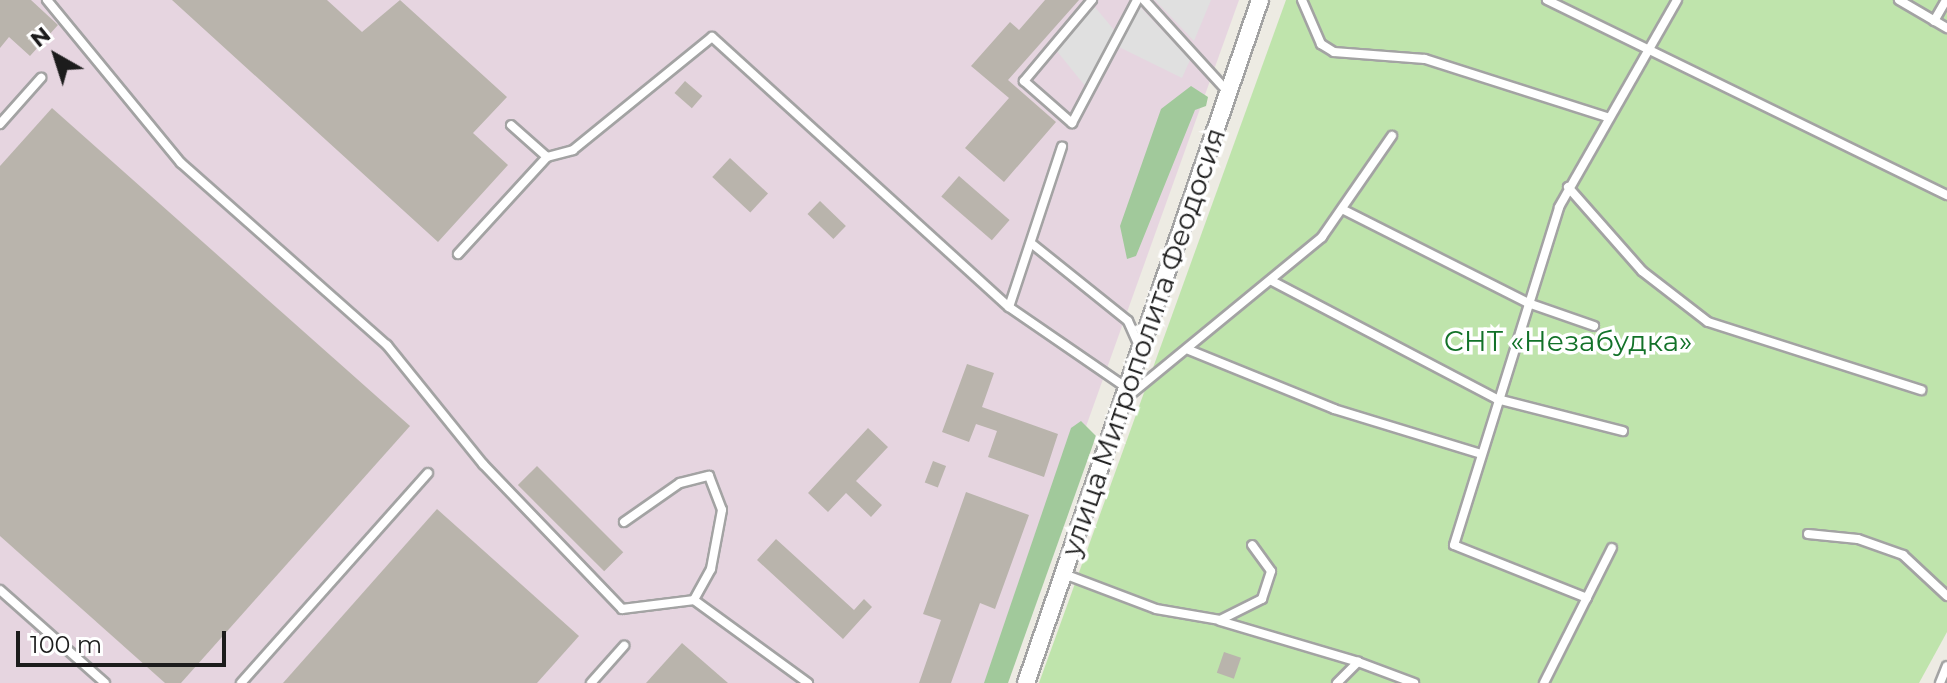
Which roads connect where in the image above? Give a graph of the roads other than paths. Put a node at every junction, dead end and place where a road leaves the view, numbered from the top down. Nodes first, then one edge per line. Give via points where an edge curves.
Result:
1 (47, 0) edge
2 (1092, 0) edge
3 (1137, 0) edge
4 (1144, 0) edge
5 (1260, 0) edge
6 (1302, 0) edge
7 (1547, 0) edge
8 (1677, 0) edge
9 (1899, 0) edge
10 (1946, 0) edge
11 (1934, 21) junction
12 (1947, 28) edge
13 (1646, 49) junction
14 (41, 78) dead end
15 (1228, 91) junction
16 (1607, 117) junction
17 (0, 124) edge
18 (511, 125) dead end
19 (1392, 136) dead end
20 (1062, 147) dead end
21 (547, 157) junction
22 (1568, 187) junction
23 (1947, 195) edge
24 (1344, 210) junction
25 (1031, 243) junction
26 (458, 254) dead end
27 (1272, 281) junction
28 (1528, 303) junction
29 (1009, 307) junction
30 (1594, 326) dead end
31 (1141, 350) junction
32 (1189, 350) junction
33 (1921, 390) dead end
34 (1126, 394) junction
35 (1497, 399) junction
36 (1623, 431) dead end
37 (1481, 454) junction
38 (428, 473) dead end
39 (624, 522) dead end
40 (1808, 534) dead end
41 (1252, 545) dead end
42 (1612, 548) dead end
43 (1064, 574) junction
44 (0, 590) edge
45 (1947, 596) edge
46 (1587, 598) junction
47 (694, 600) junction
48 (1220, 620) junction
49 (624, 646) dead end
50 (1358, 662) junction
51 (1947, 666) edge
52 (105, 683) edge
53 (241, 683) edge
54 (591, 683) edge
55 (808, 683) edge
56 (1026, 683) edge
57 (1337, 683) edge
58 (1414, 683) edge
59 (1544, 683) edge
60 (1940, 683) edge

1 - 47 lane via 181,163 387,345 483,464 622,609
2 - 3 lane via 1024,81 1072,123
4 - 15 lane
5 - 15 street, улица Митрополита Феодосия
6 - 16 lane via 1316,37 1334,52 1425,59
7 - 13 lane
8 - 13 lane
9 - 11 lane
10 - 11 lane
11 - 12 lane
13 - 16 lane
13 - 23 lane
14 - 17 lane
15 - 31 street, улица Митрополита Феодосия
16 - 22 lane
18 - 21 lane
19 - 24 lane
20 - 25 lane
21 - 26 lane
21 - 29 lane via 573,150 712,37
22 - 28 lane
22 - 33 lane via 1642,271 1708,322
24 - 27 lane
24 - 28 lane
25 - 29 lane
25 - 31 lane via 1128,321
27 - 32 lane
27 - 35 lane
28 - 30 lane
28 - 35 lane
29 - 34 lane
31 - 34 street, улица Митрополита Феодосия
32 - 34 lane
32 - 37 lane via 1334,409
34 - 43 street, улица Митрополита Феодосия
35 - 36 lane
35 - 37 lane
37 - 46 lane via 1454,545
38 - 53 lane
39 - 47 lane via 680,483 709,476 722,510 711,569
40 - 45 lane via 1858,539 1903,555
41 - 48 lane via 1271,571 1262,599
42 - 46 lane
43 - 48 lane via 1156,609
43 - 56 street, улица Митрополита Феодосия
44 - 52 lane
46 - 59 lane
47 - 55 lane
48 - 50 lane
49 - 54 lane
50 - 57 lane
50 - 58 lane
51 - 60 lane

